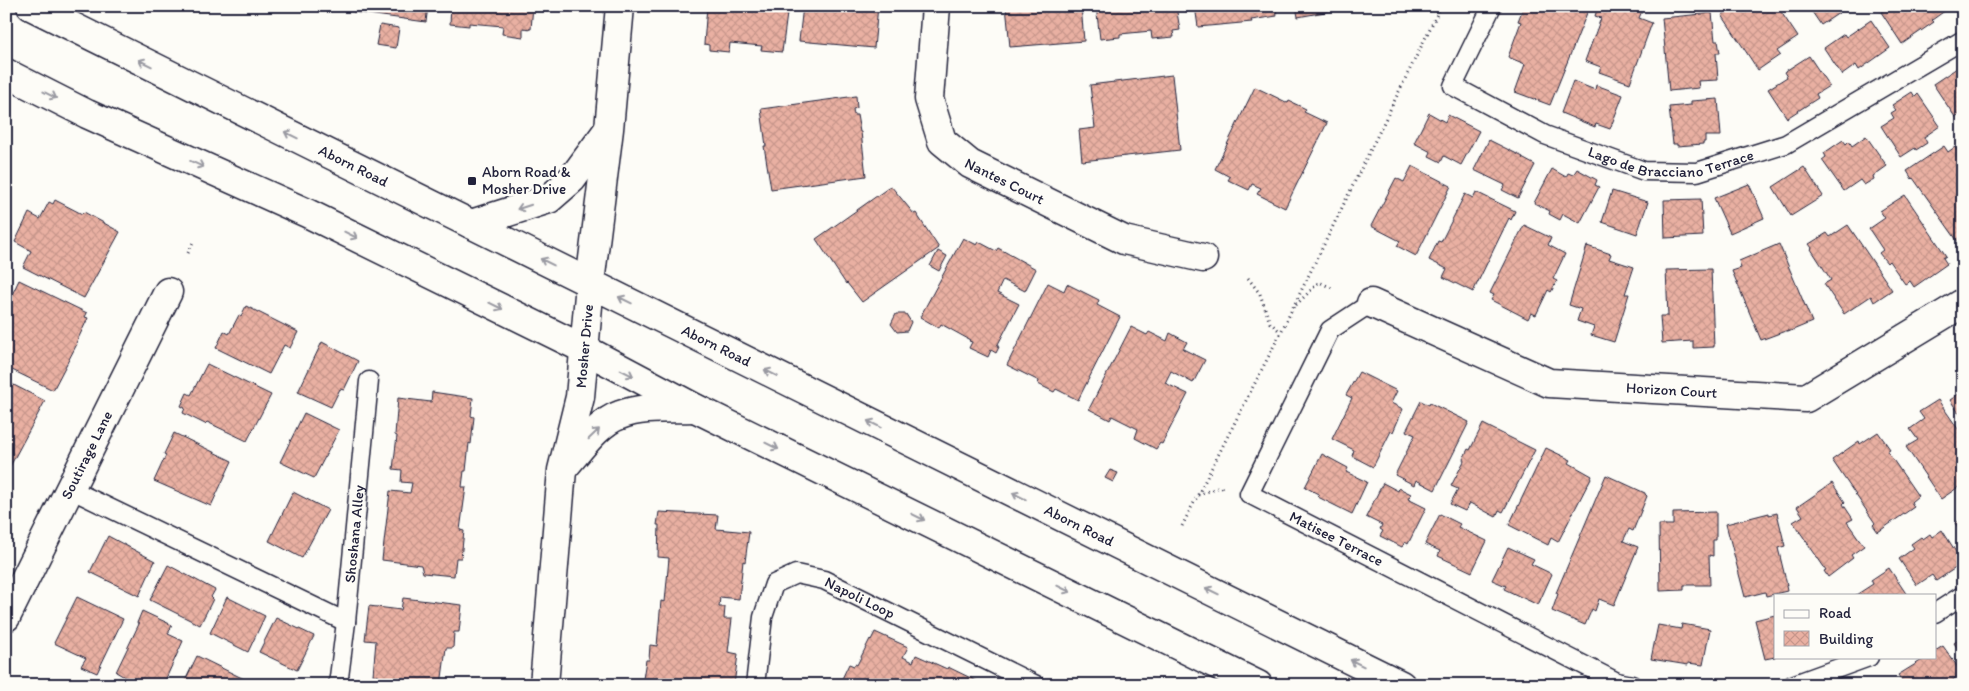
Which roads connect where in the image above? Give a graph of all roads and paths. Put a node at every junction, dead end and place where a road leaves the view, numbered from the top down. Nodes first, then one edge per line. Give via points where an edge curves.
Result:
1 (30, 6) edge
2 (620, 6) edge
3 (936, 6) edge
4 (1441, 6) edge
5 (1492, 6) edge
6 (1963, 40) edge
7 (6, 74) edge
8 (609, 129) junction
9 (472, 224) junction
10 (194, 240) dead end
11 (188, 253) dead end
12 (1203, 258) dead end
13 (1248, 278) dead end
14 (590, 283) junction
15 (1334, 289) dead end
16 (168, 292) dead end
17 (1371, 303) joint
18 (1963, 303) edge
19 (1293, 307) junction
20 (1281, 332) junction
21 (584, 349) junction
22 (369, 381) dead end
23 (695, 408) junction
24 (562, 470) junction
25 (70, 489) junction
26 (1182, 526) dead end
27 (1963, 595) edge
28 (1936, 612) edge
29 (6, 617) edge
30 (346, 622) junction
31 (1866, 658) edge
32 (338, 685) edge
33 (544, 685) edge
34 (755, 685) edge
35 (1036, 685) edge
36 (1258, 685) edge
37 (1401, 685) edge
38 (1632, 685) edge
39 (1792, 685) edge

9 -> 1 main road, Aborn Road
2 - 8 main road, Mosher Drive
3 - 12 main road, Nantes Court via 929,99 942,141 970,164 1124,240
4 - 19 path
5 - 6 lane, Lago de Bracciano Terrace via 1453,86 1545,135 1644,171 1697,172 1786,144
7 -> 21 main road via 307,213
8 -> 9 main road via 572,179 549,199
8 - 14 main road, Mosher Drive
14 -> 9 main road, Aborn Road
10 - 11 path
13 - 20 path via 1260,294 1270,323
14 - 21 main road, Mosher Drive
37 -> 14 main road, Aborn Road
15 - 19 path via 1319,282
16 - 25 main road, Soutirage Lane
17 - 18 main road, Horizon Court via 1549,383 1806,398
17 - 38 lane, Matisee Terrace via 1330,330 1249,494 1617,682
19 - 20 path
20 - 26 path
21 -> 23 main road
21 - 24 main road, Mosher Drive via 580,397
22 - 30 lane, Shoshana Alley
24 -> 23 main road via 595,432 618,415 640,410
23 -> 36 main road
24 - 33 main road, Mosher Drive
25 - 29 main road, Soutirage Lane
25 - 30 lane
27 - 28 lane
30 - 32 lane, Shoshana Alley
31 - 39 lane
34 - 35 lane, Napoli Loop via 762,617 774,584 796,574 824,580

